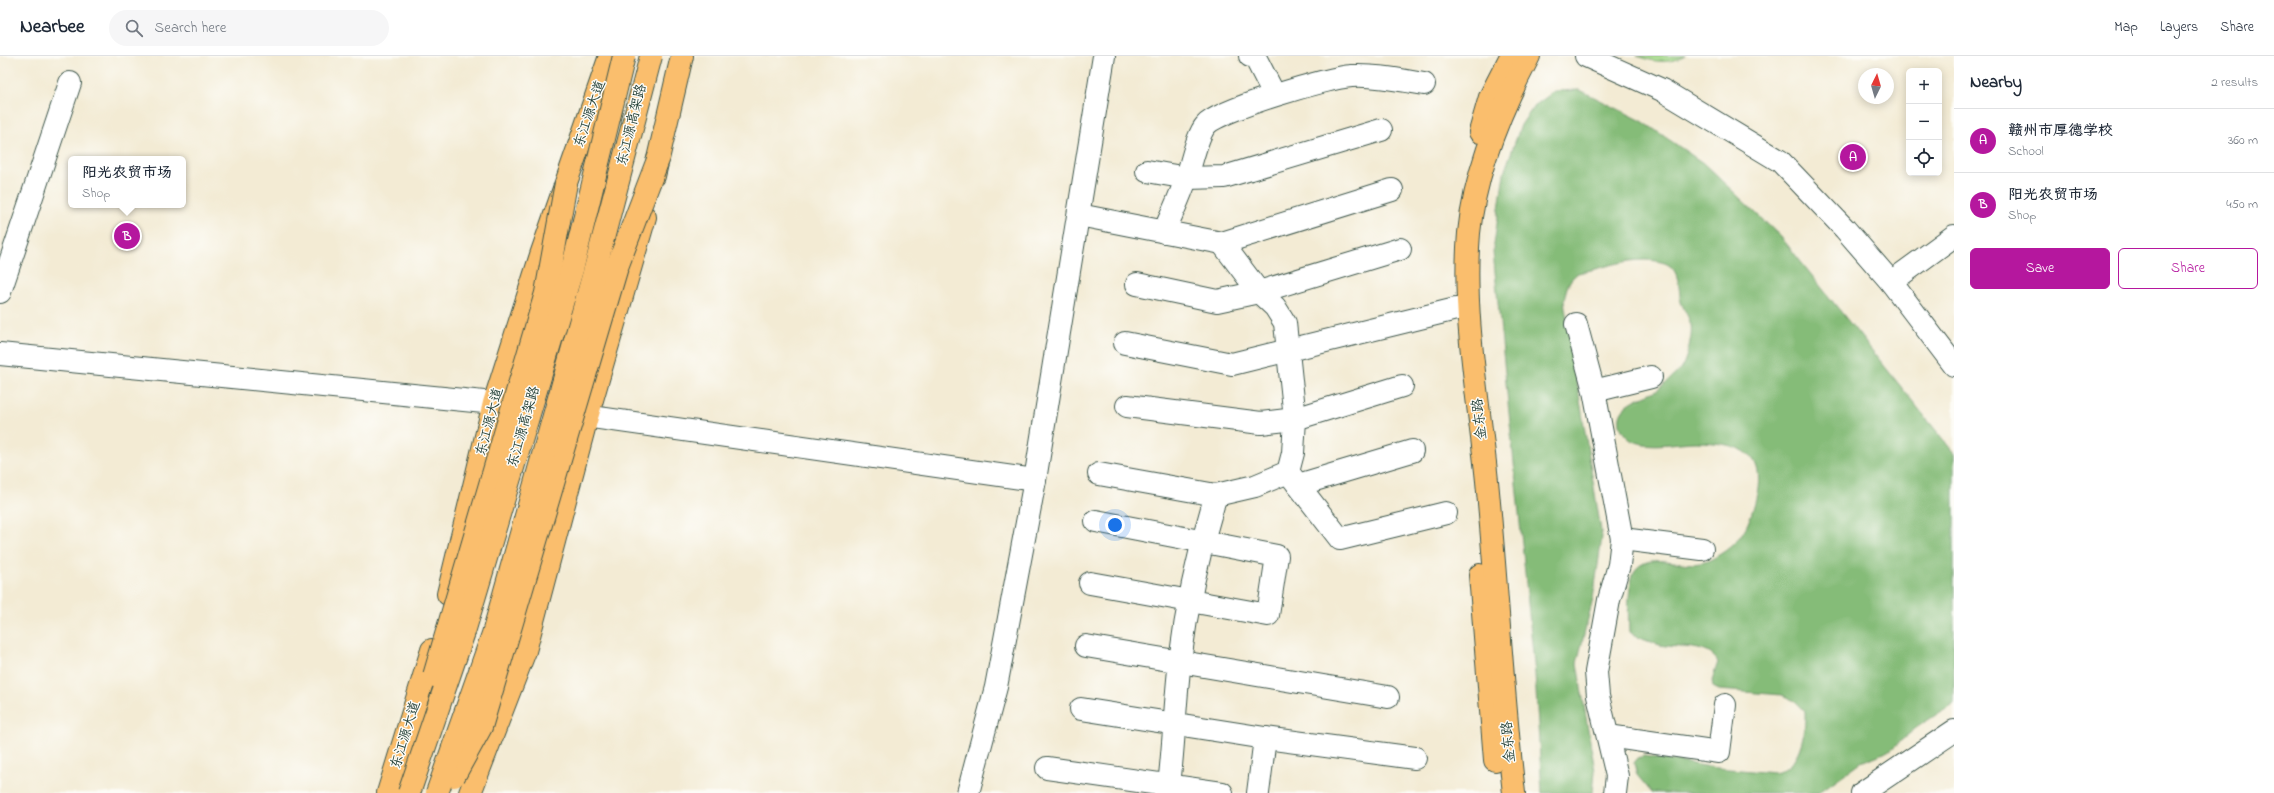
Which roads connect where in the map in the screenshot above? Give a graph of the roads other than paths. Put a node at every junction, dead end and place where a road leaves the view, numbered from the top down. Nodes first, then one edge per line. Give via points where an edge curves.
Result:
1 (610, 56) edge
2 (624, 56) edge
3 (651, 56) edge
4 (682, 56) edge
5 (1104, 56) edge
6 (1250, 56) edge
7 (1511, 56) edge
8 (1529, 56) edge
9 (1586, 56) edge
10 (70, 83) dead end
11 (1424, 84) dead end
12 (1274, 94) junction
13 (1382, 130) dead end
14 (659, 157) junction
15 (1147, 171) dead end
16 (1187, 178) junction
17 (566, 183) junction
18 (1392, 190) dead end
19 (1079, 215) junction
20 (1164, 232) junction
21 (1954, 236) edge
22 (1222, 243) junction
23 (1400, 249) dead end
24 (1891, 282) junction
25 (1137, 284) dead end
26 (0, 292) edge
27 (1259, 292) junction
28 (1456, 309) junction
29 (1576, 324) dead end
30 (1125, 343) dead end
31 (1289, 350) junction
32 (0, 354) edge
33 (1954, 365) edge
34 (1651, 377) dead end
35 (1402, 386) dead end
36 (1594, 391) junction
37 (494, 403) junction
38 (1127, 406) dead end
39 (587, 417) junction
40 (1295, 419) junction
41 (1412, 451) dead end
42 (1099, 474) dead end
43 (1293, 479) junction
44 (1035, 480) junction
45 (1216, 495) junction
46 (1446, 513) dead end
47 (1096, 521) dead end
48 (1622, 539) junction
49 (1202, 541) junction
50 (1702, 549) dead end
51 (1090, 583) dead end
52 (1188, 601) junction
53 (1086, 646) dead end
54 (1180, 662) junction
55 (1388, 697) dead end
56 (1725, 705) dead end
57 (1081, 709) dead end
58 (1176, 724) junction
59 (1954, 730) edge
60 (1608, 736) junction
61 (1265, 738) junction
62 (1415, 758) dead end
63 (1047, 768) dead end
64 (1620, 787) edge
65 (1170, 789) edge
66 (388, 793) edge
67 (409, 793) edge
68 (437, 793) edge
69 (445, 793) edge
70 (470, 793) edge
71 (968, 793) edge
72 (1222, 793) edge
73 (1258, 793) edge
74 (1499, 793) edge
75 (1514, 793) edge
76 (1862, 793) edge

1 - 17 main road, 东江源大道
2 - 67 main road, 东江源高架路, bridge via 573,266 464,632
3 - 68 main road, 东江源高架路, bridge via 593,276 493,634
4 - 14 main road
5 - 19 street
6 - 12 street via 1255,57
7 - 28 main road, 金东路 via 1490,97 1466,177 1456,234
8 - 75 main road, 金东路 via 1505,102 1478,181 1469,233 1468,305 1487,483
9 - 24 street via 1662,90 1780,161
10 - 26 street
11 - 12 street via 1378,77 1350,76
12 - 16 street via 1206,124
13 - 16 street via 1224,177
14 - 39 main road via 642,228
14 - 69 main road, bridge via 617,266 481,727
15 - 16 street
16 - 20 street
17 - 37 main road, 东江源大道
17 - 67 main road, bridge via 546,293 429,691
18 - 22 street
19 - 20 street
19 - 44 street
20 - 22 street
21 - 24 street
22 - 27 street
23 - 27 street
24 - 33 street
25 - 27 street via 1217,301
27 - 31 street via 1275,307 1285,323
28 - 31 street
28 - 74 main road, 金东路
29 - 36 street
30 - 31 street via 1232,364
31 - 40 street
32 - 37 street
34 - 36 street
35 - 40 street
36 - 48 street
37 - 39 street
37 - 66 main road, 东江源大道 via 442,618
38 - 40 street via 1261,424
39 - 44 street
39 - 70 main road via 525,651
40 - 43 street
41 - 43 street
42 - 45 street
43 - 45 street
43 - 46 street via 1340,539
44 - 71 street via 996,687
45 - 49 street
47 - 49 street
48 - 50 street
48 - 60 street via 1620,565 1609,600 1596,672 1598,696
49 - 52 street
49 - 52 street via 1277,556 1268,615
51 - 52 street
52 - 54 street
53 - 54 street
54 - 55 street
54 - 58 street
56 - 60 street via 1719,752
57 - 58 street
58 - 61 street
58 - 65 street
59 - 76 street
60 - 64 street
61 - 62 street
61 - 73 street
63 - 65 street
65 - 72 street

